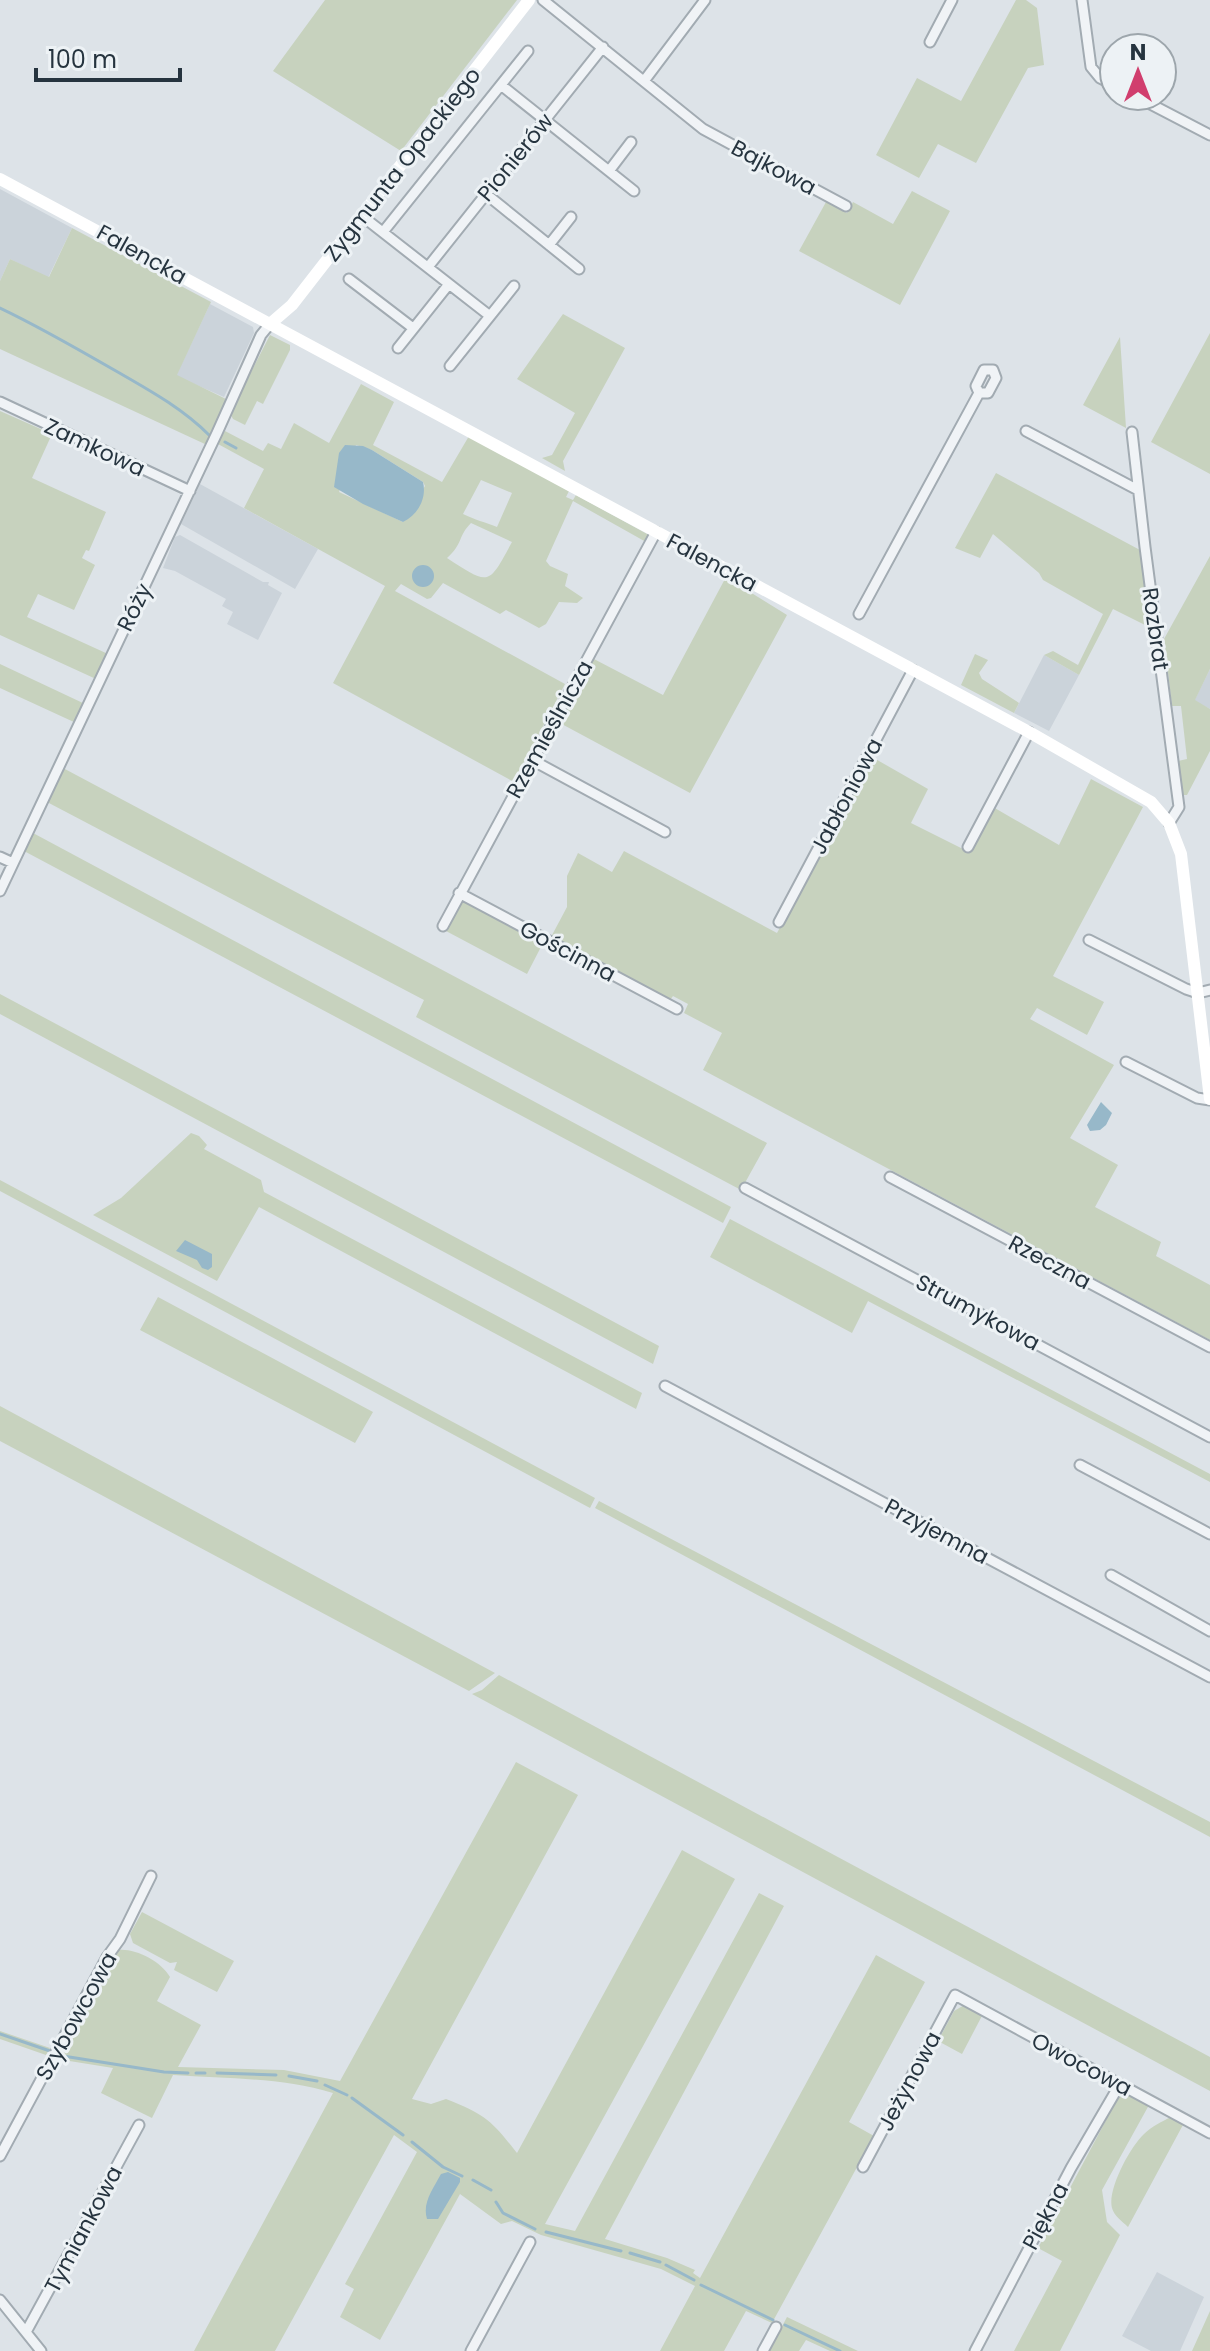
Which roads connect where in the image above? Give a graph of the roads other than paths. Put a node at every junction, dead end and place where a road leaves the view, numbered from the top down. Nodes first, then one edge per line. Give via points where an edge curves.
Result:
1 (529, 0) edge
2 (543, 0) edge
3 (705, 0) edge
4 (952, 0) edge
5 (1082, 0) edge
6 (930, 42) dead end
7 (603, 47) junction
8 (528, 51) dead end
9 (1098, 76) edge
10 (644, 81) junction
11 (501, 85) junction
12 (1166, 112) edge
13 (545, 120) junction
14 (1210, 135) edge
15 (631, 142) dead end
16 (609, 171) junction
17 (0, 179) edge
18 (634, 191) dead end
19 (486, 194) junction
20 (846, 206) dead end
21 (362, 216) junction
22 (571, 217) dead end
23 (383, 232) junction
24 (549, 245) junction
25 (428, 267) junction
26 (579, 269) dead end
27 (349, 279) dead end
28 (449, 284) junction
29 (514, 286) dead end
30 (490, 316) junction
31 (270, 324) junction
32 (413, 328) junction
33 (398, 348) dead end
34 (450, 366) dead end
35 (979, 393) dead end
36 (0, 402) edge
37 (1026, 431) dead end
38 (1132, 432) dead end
39 (1138, 490) junction
40 (190, 491) junction
41 (656, 532) junction
42 (859, 614) dead end
43 (913, 670) junction
44 (1029, 732) junction
45 (532, 760) junction
46 (1169, 823) junction
47 (665, 832) dead end
48 (968, 847) dead end
49 (0, 857) edge
50 (13, 863) junction
51 (0, 891) edge
52 (459, 893) junction
53 (779, 922) dead end
54 (443, 926) dead end
55 (1089, 940) dead end
56 (1204, 991) edge
57 (677, 1009) dead end
58 (1126, 1062) dead end
59 (1210, 1100) edge
60 (890, 1177) dead end
61 (745, 1188) dead end
62 (1210, 1347) edge
63 (665, 1386) dead end
64 (1210, 1437) edge
65 (1080, 1465) dead end
66 (1210, 1534) edge
67 (1111, 1575) dead end
68 (1210, 1631) edge
69 (1210, 1677) edge
70 (151, 1876) dead end
71 (955, 1995) joint
72 (1120, 2084) junction
73 (139, 2125) dead end
74 (1210, 2133) edge
75 (0, 2156) edge
76 (863, 2167) dead end
77 (530, 2242) dead end
78 (0, 2300) edge
79 (776, 2327) dead end
80 (26, 2332) junction
81 (41, 2351) edge
82 (471, 2351) edge
83 (763, 2351) edge
84 (975, 2351) edge

1 - 21 street, Zygmunta Opackiego
2 - 7 street, Bajkowa
3 - 10 street
4 - 6 street
5 - 9 street via 1091,67
7 - 10 street, Bajkowa
7 - 13 street, Pionierów
8 - 11 street, Zygmunta Opackiego
10 - 20 street, Bajkowa via 703,129
11 - 13 street
11 - 23 street, Zygmunta Opackiego
12 - 14 street
13 - 16 street
13 - 19 street, Pionierów
15 - 16 street
16 - 18 street
17 - 31 street, Falencka
19 - 24 street
19 - 25 street, Pionierów
21 - 23 street
21 - 31 street, Zygmunta Opackiego via 286,313
22 - 24 street
23 - 25 street
24 - 26 street
25 - 28 street
27 - 32 street
28 - 30 street
28 - 32 street
29 - 30 street
30 - 34 street
31 - 40 street, Róży
31 - 41 street, Falencka
32 - 33 street
35 - 42 street
36 - 40 street, Zamkowa
37 - 39 street
38 - 39 street, Rozbrat
39 - 46 street, Rozbrat via 1179,807
40 - 50 street, Róży
41 - 43 street, Falencka
41 - 45 street, Rzemieślnicza
43 - 44 street, Falencka
43 - 53 street, Jabłoniowa
44 - 46 street, Falencka via 1141,794
44 - 48 street
45 - 47 street
45 - 52 street, Rzemieślnicza
46 - 56 street, Falencka via 1178,842
49 - 50 street
50 - 51 street, Róży
52 - 54 street, Rzemieślnicza
52 - 57 street, Gościnna
55 - 56 street
56 - 59 street, Falencka
58 - 59 street
60 - 62 street, Rzeczna
61 - 64 street, Strumykowa
63 - 69 street, Przyjemna
65 - 66 street
67 - 68 street
70 - 75 street, Szybowcowa
71 - 72 street, Owocowa
71 - 76 street, Jeżynowa
72 - 74 street, Owocowa
72 - 84 street, Piękna
73 - 80 street, Tymiankowa
77 - 82 street
78 - 80 street
79 - 83 street
80 - 81 street

